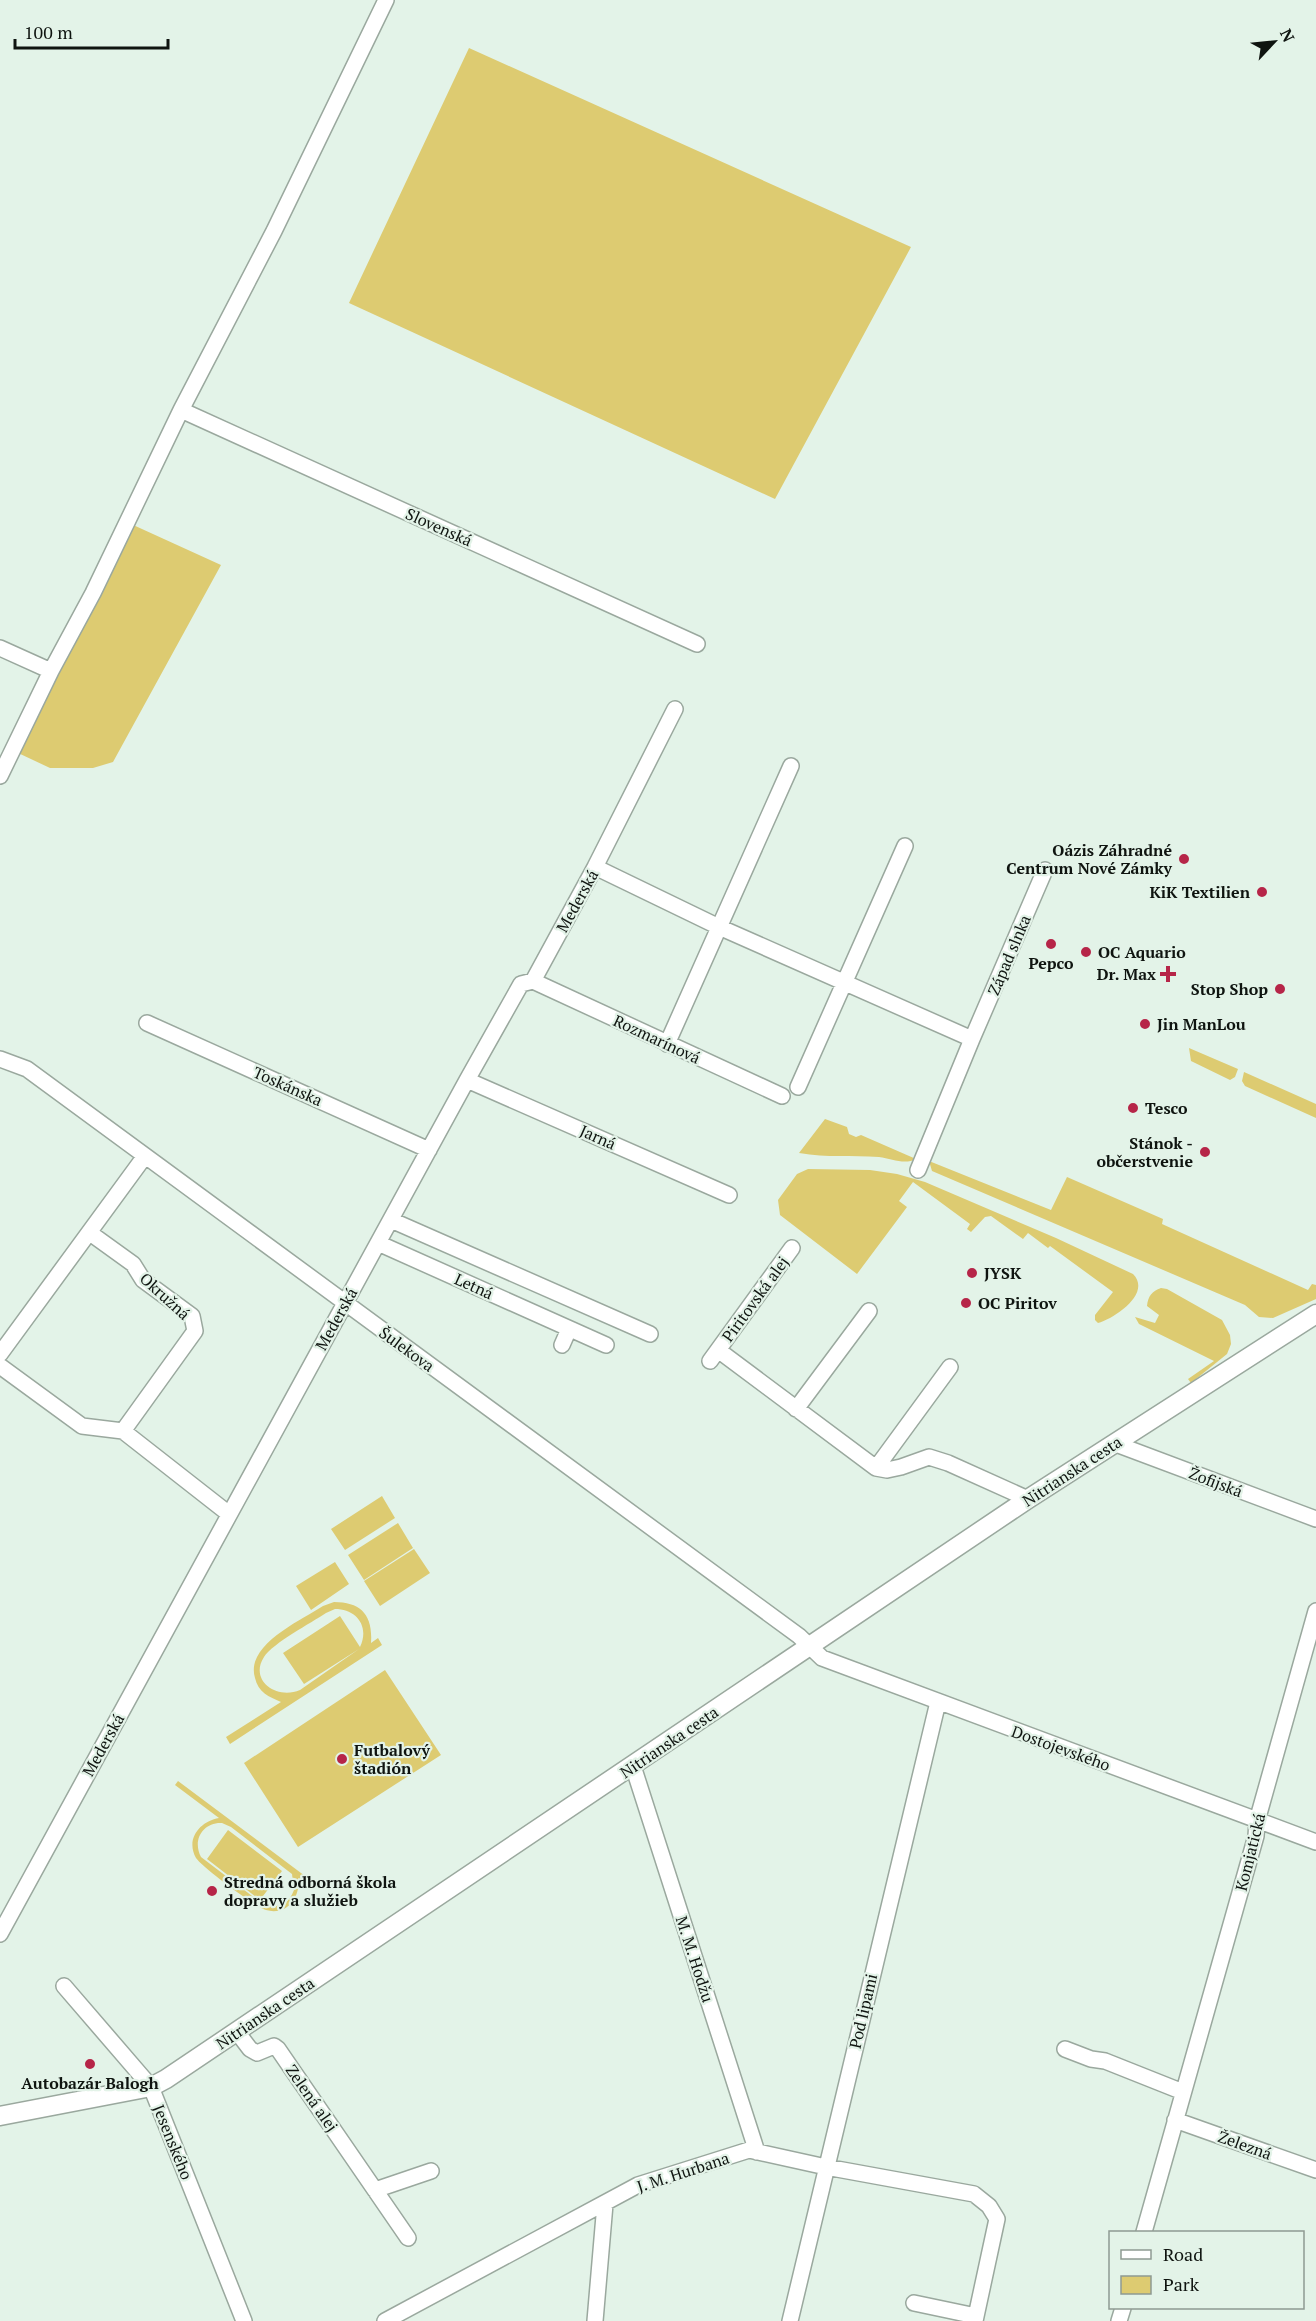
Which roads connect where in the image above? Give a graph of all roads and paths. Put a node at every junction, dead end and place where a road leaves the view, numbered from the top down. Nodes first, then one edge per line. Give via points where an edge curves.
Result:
1 (386, 0) edge
2 (181, 410) junction
3 (697, 644) dead end
4 (0, 648) edge
5 (51, 671) junction
6 (675, 709) dead end
7 (791, 766) dead end
8 (0, 776) edge
9 (905, 846) dead end
10 (595, 867) junction
11 (1045, 870) dead end
12 (719, 927) junction
13 (533, 981) junction
14 (844, 982) junction
15 (147, 1023) dead end
16 (972, 1039) junction
17 (667, 1044) junction
18 (0, 1059) edge
19 (467, 1080) junction
20 (798, 1087) dead end
21 (782, 1096) dead end
22 (429, 1150) junction
23 (145, 1156) junction
24 (918, 1170) dead end
25 (729, 1195) dead end
26 (391, 1220) junction
27 (90, 1233) junction
28 (378, 1243) junction
29 (792, 1248) dead end
30 (345, 1304) junction
31 (869, 1311) dead end
32 (1316, 1314) edge
33 (569, 1329) junction
34 (650, 1335) dead end
35 (606, 1345) dead end
36 (562, 1346) dead end
37 (0, 1354) edge
38 (0, 1366) edge
39 (950, 1368) dead end
40 (796, 1409) junction
41 (123, 1431) junction
42 (1116, 1444) junction
43 (891, 1447) junction
44 (907, 1465) junction
45 (876, 1468) junction
46 (1028, 1499) junction
47 (229, 1514) junction
48 (1316, 1519) edge
49 (1316, 1611) edge
50 (810, 1647) junction
51 (938, 1702) junction
52 (633, 1766) junction
53 (1257, 1821) junction
54 (1316, 1842) edge
55 (6, 1910) edge
56 (0, 1934) edge
57 (64, 1986) dead end
58 (237, 2032) junction
59 (1065, 2049) dead end
60 (151, 2087) junction
61 (1183, 2092) junction
62 (0, 2116) edge
63 (1175, 2120) junction
64 (757, 2152) junction
65 (826, 2168) junction
66 (1316, 2170) edge
67 (431, 2171) dead end
68 (375, 2190) junction
69 (605, 2204) junction
70 (1144, 2231) edge
71 (408, 2238) dead end
72 (914, 2303) dead end
73 (975, 2319) edge
74 (244, 2321) edge
75 (385, 2321) edge
76 (595, 2321) edge
77 (790, 2321) edge

1 - 2 street
2 - 3 street, Slovenská
2 - 5 street
4 - 5 street
5 - 8 street
6 - 10 street, Mederská
7 - 12 street
9 - 14 street
10 - 12 street
10 - 13 street, Mederská
11 - 16 street, Západ slnka
12 - 14 street
12 - 17 street
13 - 17 street, Rozmarínová
13 - 19 street, Mederská via 521,984
14 - 16 street
14 - 20 street
15 - 22 street, Toskánska
16 - 24 street, Západ slnka
17 - 21 street, Rozmarínová
18 - 23 street, Šulekova via 27,1069
19 - 22 street, Mederská
19 - 25 street, Jarná
22 - 26 street, Mederská
23 - 27 street
23 - 30 street, Šulekova
26 - 28 street, Mederská
26 - 34 street
27 - 37 street
27 - 41 street, Okružná via 133,1264 143,1280 192,1316 195,1331
28 - 30 street, Mederská
28 - 33 street, Letná
29 - 40 street, Piritovská alej via 714,1355
30 - 47 street, Mederská
30 - 50 street, Šulekova
31 - 40 street
32 - 42 main road, Nitrianska cesta
33 - 35 street, Letná
33 - 36 street
38 - 41 street via 82,1426
39 - 43 street
40 - 45 street, Piritovská alej
41 - 47 street
42 - 46 main road, Nitrianska cesta
42 - 48 street, Žofijská
43 - 44 street via 897,1460
43 - 45 street
44 - 45 street via 887,1470
44 - 46 street via 929,1457
46 - 50 main road, Nitrianska cesta
47 - 55 street, Mederská
49 - 53 street, Komjatická
50 - 51 street, Dostojevského via 822,1658
50 - 52 main road, Nitrianska cesta
51 - 53 street, Dostojevského
51 - 65 street, Pod lipami
52 - 58 main road, Nitrianska cesta
52 - 64 street, M. M. Hodžu
53 - 54 street, Dostojevského
53 - 61 street, Komjatická
55 - 56 street, Mederská
57 - 60 street, Jesenského
58 - 60 main road, Nitrianska cesta
58 - 68 street, Zelená alej via 257,2053 274,2046 278,2049
59 - 61 street
60 - 62 main road, Nitrianska cesta
60 - 74 street, Jesenského
61 - 63 street, Komjatická
63 - 66 street, Železná
63 - 70 street, Komjatická
64 - 65 street, J. M. Hurbana
64 - 69 street, J. M. Hurbana via 749,2150 638,2185
65 - 73 street, J. M. Hurbana via 974,2194 989,2206 997,2219
65 - 77 street, Pod lipami
67 - 68 street
68 - 71 street, Zelená alej
69 - 75 street, J. M. Hurbana
69 - 76 street
72 - 73 street

